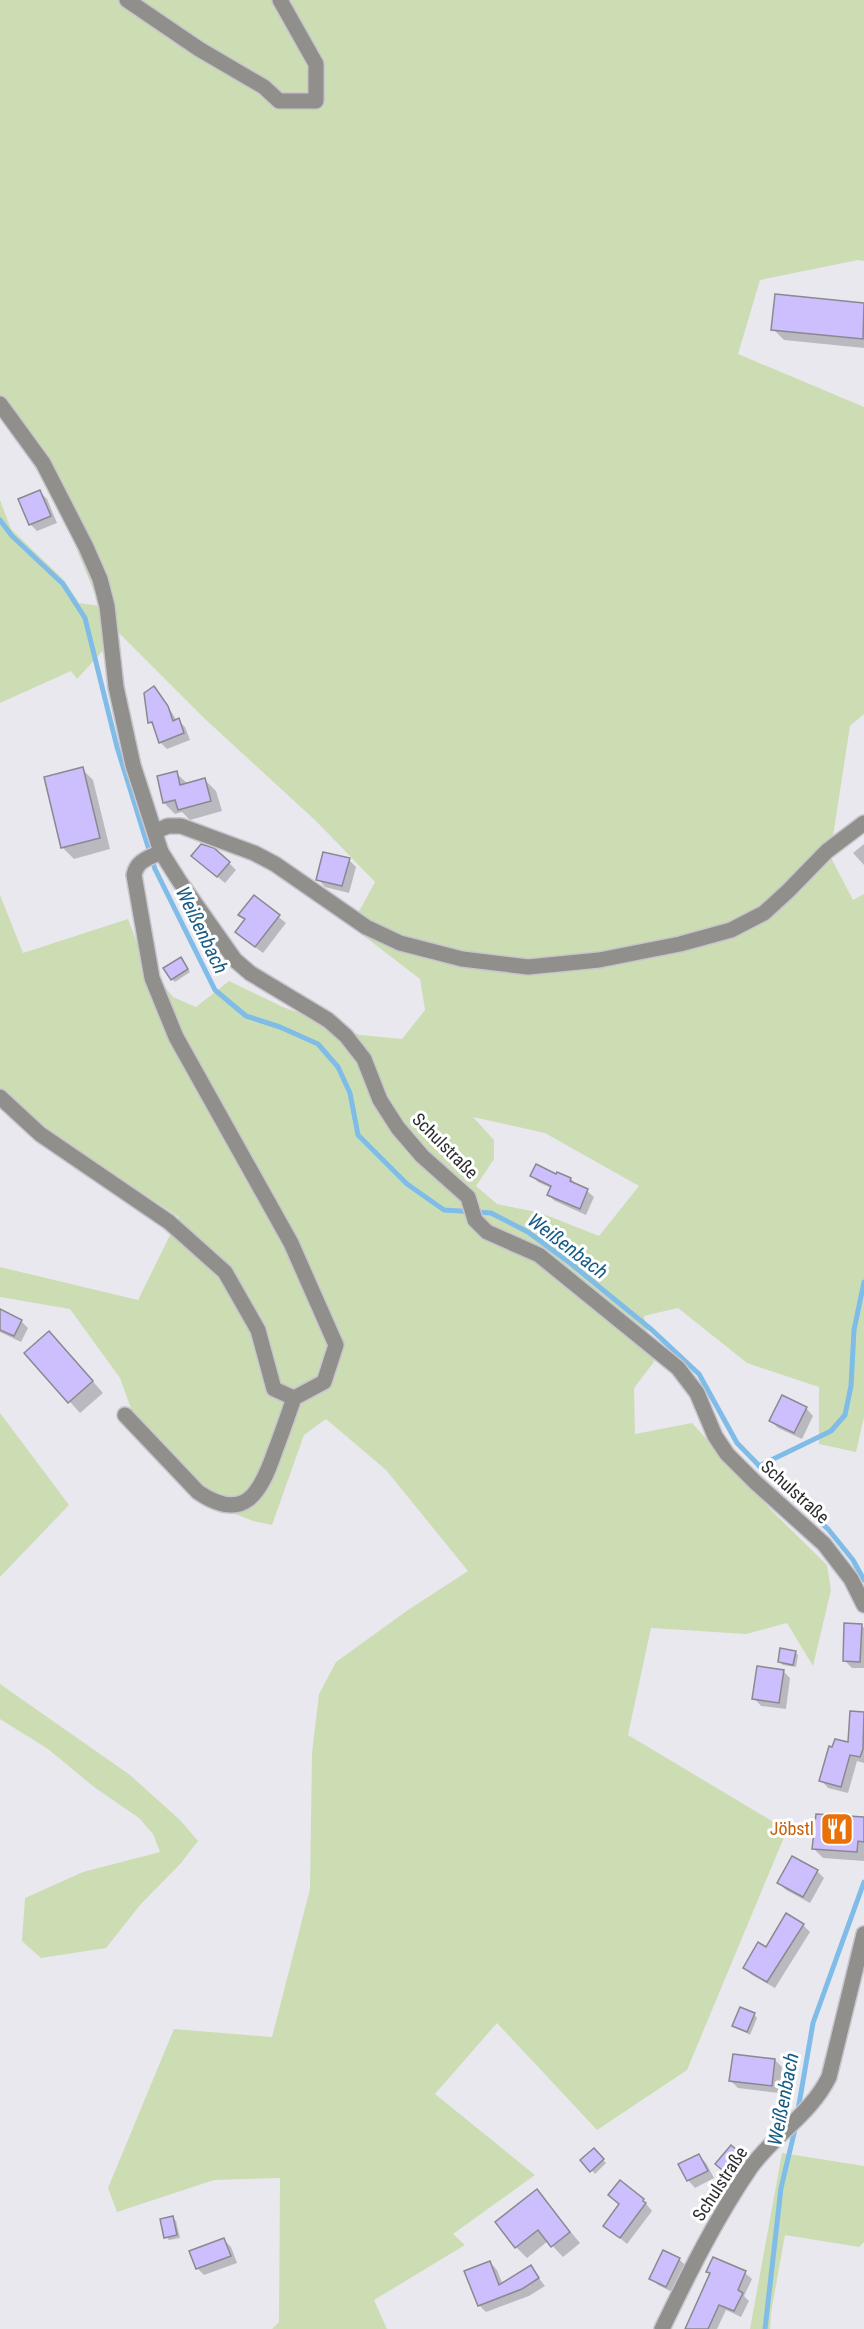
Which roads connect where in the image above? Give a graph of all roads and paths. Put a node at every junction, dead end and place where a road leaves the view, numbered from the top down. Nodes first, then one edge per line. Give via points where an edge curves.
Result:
1 (127, 0) edge
2 (280, 0) edge
3 (0, 404) edge
4 (864, 823) edge
5 (156, 831) junction
6 (159, 853) junction
7 (0, 1096) edge
8 (294, 1398) junction
9 (125, 1415) dead end
10 (864, 1605) edge
11 (864, 1934) edge
12 (662, 2329) edge

1 - 2 street via 264,87 279,101 316,101 316,64
3 - 5 street, Schulstraße via 43,463 100,579 108,606 116,687 133,765
4 - 5 street via 827,850 764,913 731,930 599,960 528,967 462,959 400,943 366,927 254,853 181,826
5 - 6 street, Schulstraße
6 - 8 street via 140,862 134,875 152,978 176,1037 291,1243 336,1345 324,1382
6 - 10 street, Schulstraße via 235,960 328,1020 346,1036 364,1059 380,1100 398,1128 422,1156 468,1197 475,1220 487,1232 539,1255 678,1368 697,1393 727,1454 824,1544 851,1579
7 - 8 street via 40,1134 169,1222 225,1272 258,1330 274,1389
8 - 9 street via 267,1476 253,1497 237,1505 211,1501 198,1492
11 - 12 street, Schulstraße via 829,2077 822,2091 752,2166 699,2252

